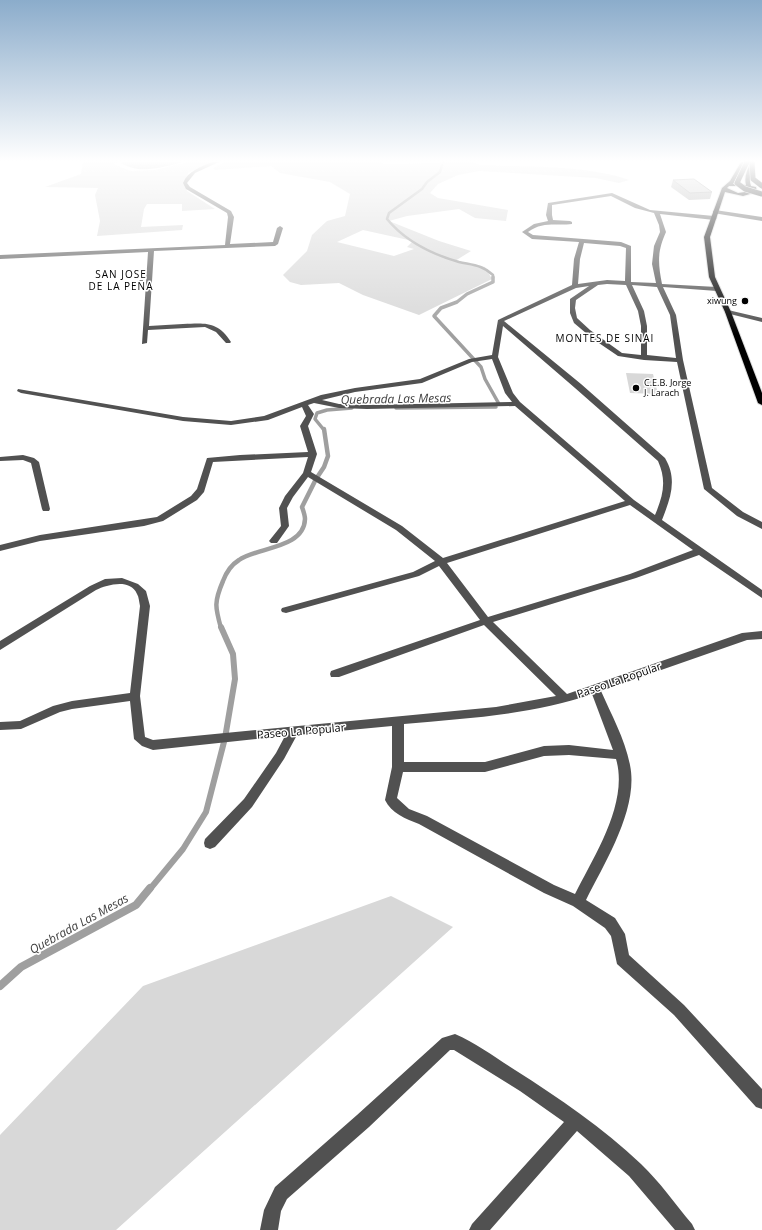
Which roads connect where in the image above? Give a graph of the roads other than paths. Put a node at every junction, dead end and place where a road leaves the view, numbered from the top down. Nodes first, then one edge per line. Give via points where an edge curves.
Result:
1 (231, 219) edge
2 (659, 219) edge
3 (713, 219) edge
4 (551, 221) joint
5 (570, 223) dead end
6 (280, 228) dead end
7 (582, 241) junction
8 (227, 246) junction
9 (151, 250) junction
10 (0, 257) edge
11 (598, 283) junction
12 (628, 283) junction
13 (659, 285) junction
14 (575, 286) junction
15 (717, 289) junction
16 (728, 312) junction
17 (762, 320) edge
18 (500, 321) junction
19 (145, 328) junction
20 (228, 342) dead end
21 (144, 343) dead end
22 (493, 357) junction
23 (644, 358) junction
24 (680, 360) junction
25 (21, 391) dead end
26 (314, 401) junction
27 (762, 403) edge
28 (517, 404) junction
29 (304, 405) junction
30 (313, 454) junction
31 (0, 459) edge
32 (307, 474) junction
33 (631, 502) junction
34 (46, 509) dead end
35 (657, 521) junction
36 (762, 526) edge
37 (274, 541) dead end
38 (0, 548) edge
39 (700, 551) junction
40 (441, 562) junction
41 (762, 595) edge
42 (286, 610) dead end
43 (486, 621) junction
44 (762, 635) edge
45 (0, 646) edge
46 (335, 674) dead end
47 (595, 688) junction
48 (135, 696) junction
49 (565, 699) junction
50 (398, 721) junction
51 (0, 726) edge
52 (293, 732) junction
53 (620, 755) junction
54 (398, 767) junction
55 (210, 843) dead end
56 (578, 902) junction
57 (762, 1101) edge
58 (576, 1120) junction
59 (269, 1230) edge
60 (478, 1230) edge
61 (686, 1230) edge

1 - 8 street
2 - 13 street via 663,232 657,246 655,264
3 - 15 main road via 707,236 710,264
4 - 5 street
4 - 7 street via 537,224 525,232 540,238
6 - 8 street via 276,244
7 - 12 street via 627,245
7 - 14 street via 577,259
8 - 9 street
9 - 10 street
9 - 19 street
11 - 12 street
11 - 14 street
11 - 23 street via 573,299 574,317 614,352
12 - 13 street
12 - 23 street via 641,311 644,326
13 - 15 street
13 - 24 street via 673,315
14 - 18 street
15 - 16 main road
16 - 17 street
16 - 27 main road
18 - 22 street
18 - 35 street via 662,460 670,482
19 - 20 street via 205,325 219,331
19 - 21 street
22 - 26 street via 471,360 422,381 355,390
22 - 28 street via 509,393
23 - 24 street
24 - 36 street via 708,489 740,514
25 - 29 street via 169,416 231,423 265,418
26 - 28 street via 367,407
26 - 29 street
28 - 33 street
29 - 30 street via 311,414 311,418 304,426
30 - 32 street
30 - 38 street via 210,460 201,490 194,498 160,519 144,524 40,538
31 - 34 street via 26,458 35,462
32 - 37 street via 289,496 283,508 285,526
32 - 40 street via 399,528
33 - 35 street
33 - 40 street
35 - 39 street
39 - 41 street
39 - 43 street via 633,576
40 - 42 street via 416,574
40 - 43 street
43 - 46 street
43 - 49 street
44 - 47 street, Paseo La Popular via 746,636
45 - 48 street, Paseo La Popular via 93,588 108,581 122,581 141,591 145,606
47 - 49 street, Paseo La Popular
47 - 53 street
48 - 51 street via 72,705 21,725
48 - 52 street, Paseo La Popular via 140,739 153,745
49 - 50 street, Paseo La Popular via 496,711
50 - 52 street, Paseo La Popular
50 - 54 street
52 - 55 street via 248,803
53 - 54 street via 544,750 485,767
53 - 56 street via 626,782 619,818
54 - 56 street via 391,800 406,813
56 - 57 street via 610,923 618,934 622,959 679,1010
58 - 59 street via 455,1042 447,1043 364,1121 281,1193 273,1210
58 - 60 street
58 - 61 street via 635,1171

